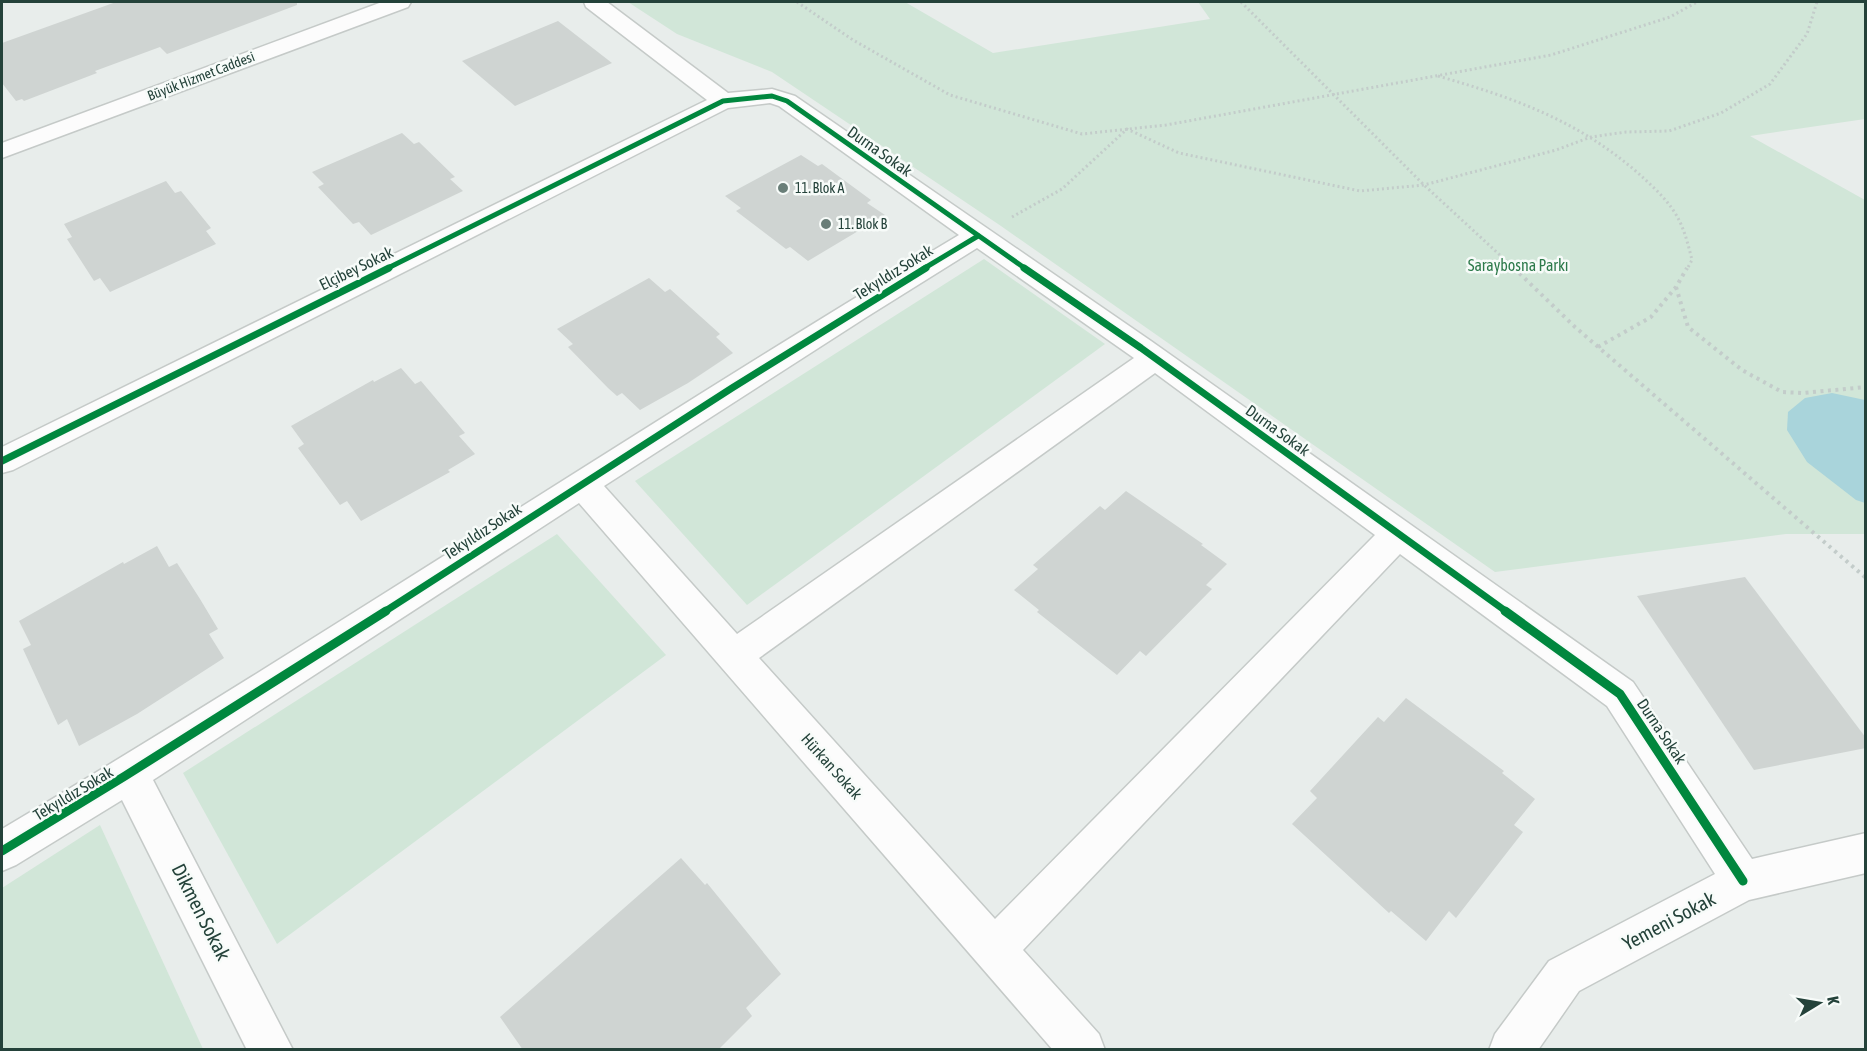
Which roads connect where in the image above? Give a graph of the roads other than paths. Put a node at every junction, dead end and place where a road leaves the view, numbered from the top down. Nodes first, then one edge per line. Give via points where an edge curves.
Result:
1 (400, 2) edge
2 (594, 2) edge
3 (723, 101) junction
4 (2, 151) edge
5 (978, 236) junction
6 (1155, 358) junction
7 (2, 461) edge
8 (581, 483) junction
9 (1399, 533) junction
10 (734, 656) junction
11 (130, 775) junction
12 (2, 851) edge
13 (1866, 853) edge
14 (1743, 881) junction
15 (994, 950) junction
16 (271, 1050) edge
17 (1083, 1050) edge
18 (1511, 1050) edge

1 - 4 street, Büyük Hizmet Caddesi
2 - 3 street
3 - 5 street, Durna Sokak via 772,96 787,101
3 - 7 street, Elçibey Sokak
5 - 6 street, Durna Sokak
5 - 8 street, Tekyıldız Sokak
6 - 9 street, Durna Sokak
6 - 10 street
8 - 10 street, Hürkan Sokak
8 - 11 street, Tekyıldız Sokak
9 - 14 street, Durna Sokak via 1620,694
9 - 15 street
10 - 15 street, Hürkan Sokak
11 - 12 street, Tekyıldız Sokak
11 - 16 street, Dikmen Sokak
13 - 14 street, Yemeni Sokak
14 - 18 street, Yemeni Sokak via 1564,976
15 - 17 street, Hürkan Sokak

